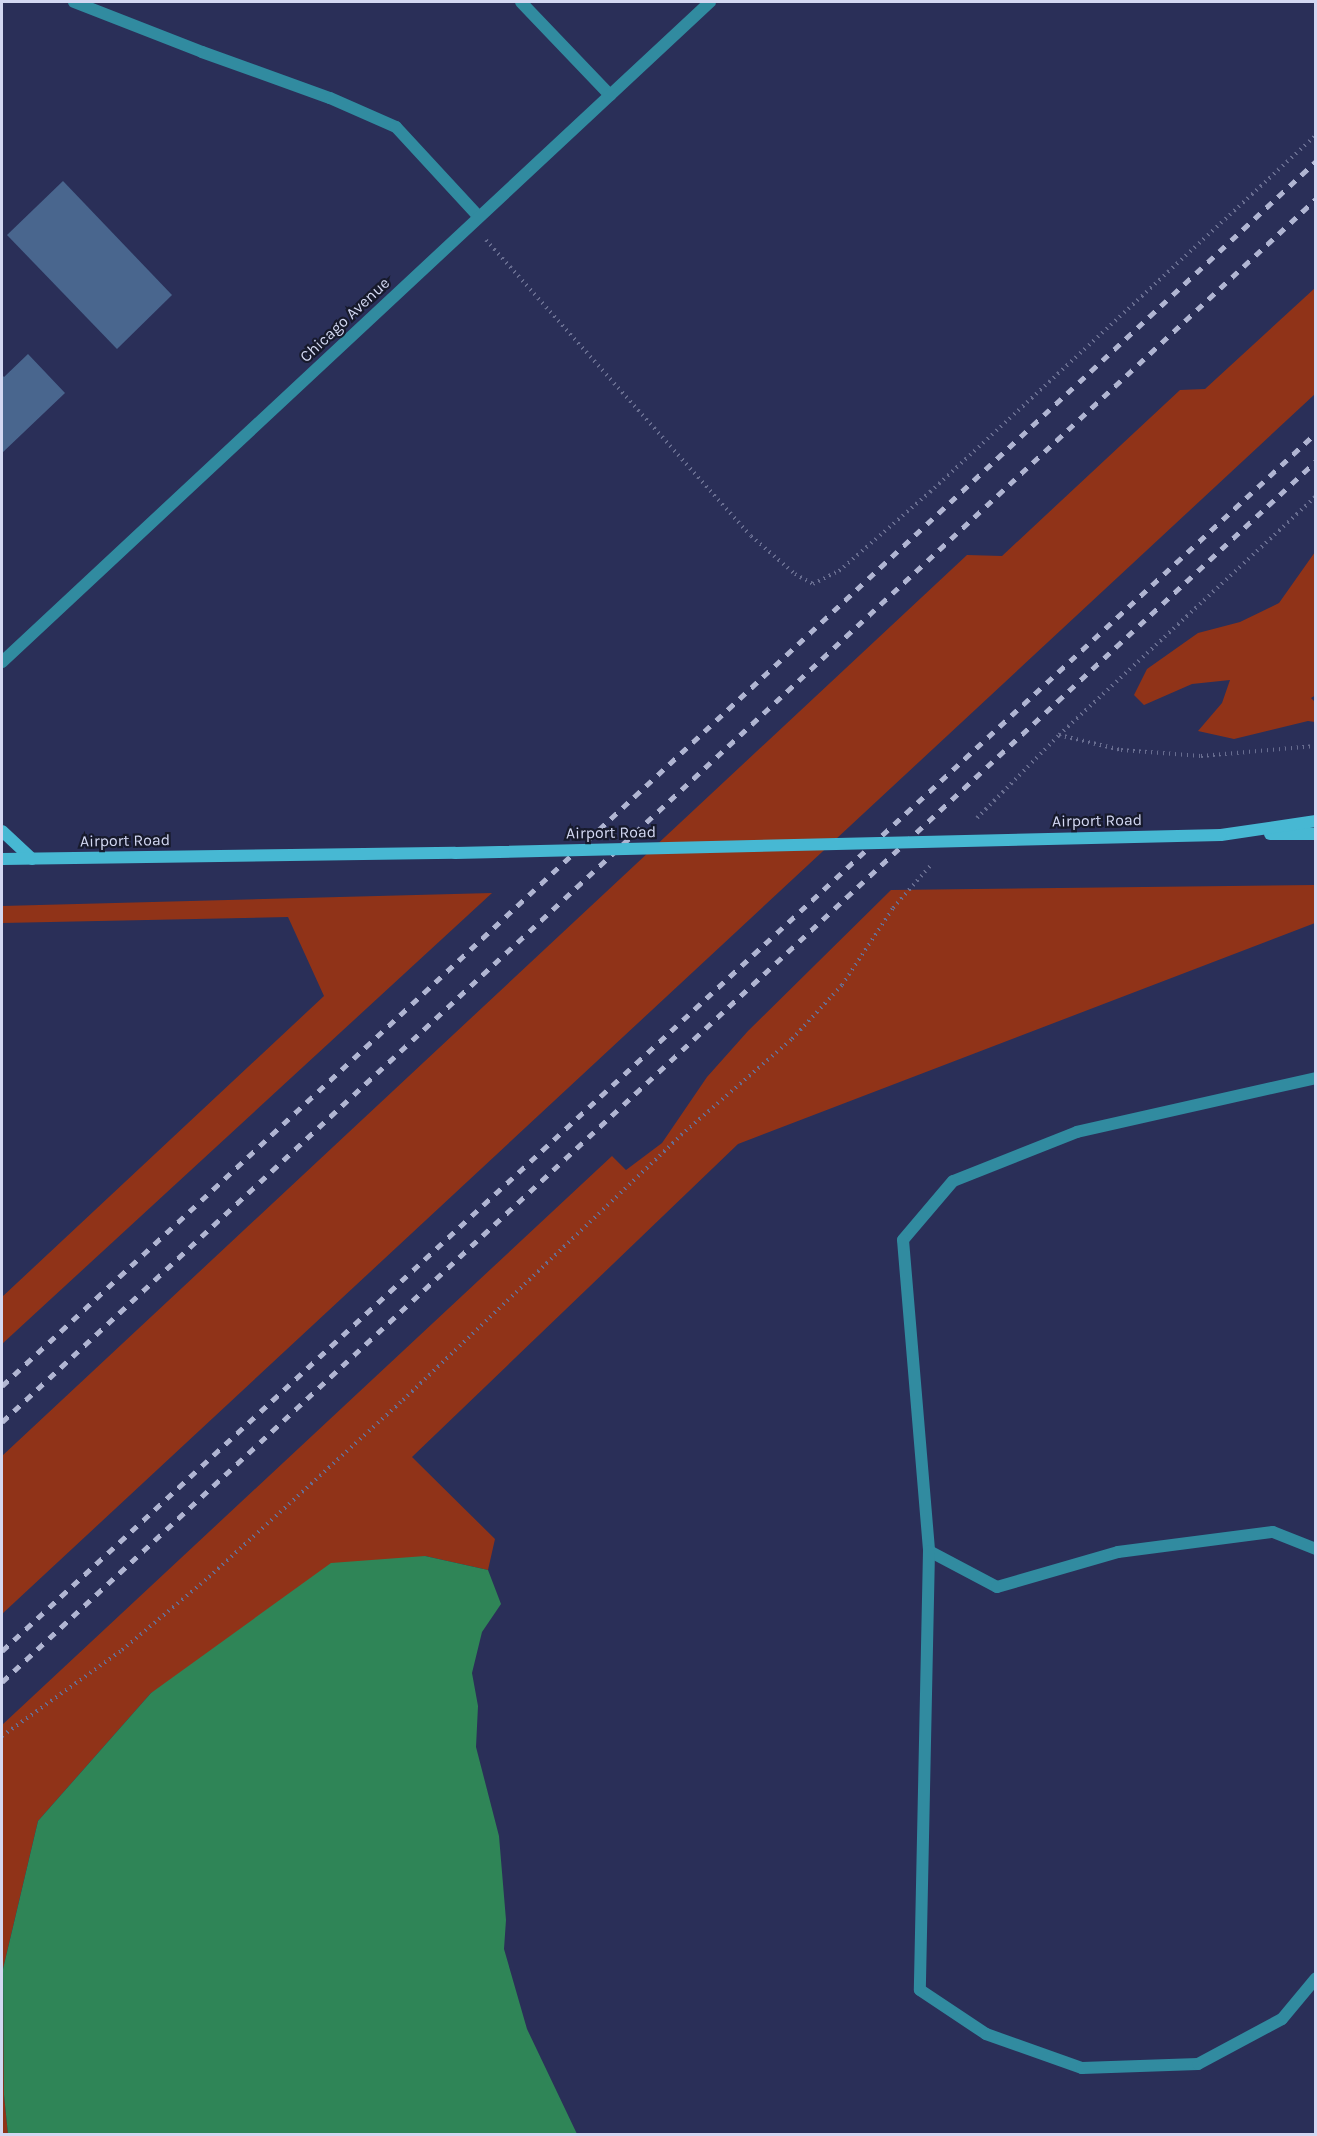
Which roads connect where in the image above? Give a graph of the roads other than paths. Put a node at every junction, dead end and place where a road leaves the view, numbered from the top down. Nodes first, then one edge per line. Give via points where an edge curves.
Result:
1 (75, 2) edge
2 (521, 2) edge
3 (710, 2) edge
4 (610, 95) junction
5 (475, 221) junction
6 (2, 662) edge
7 (1316, 821) edge
8 (2, 831) edge
9 (1316, 834) edge
10 (1221, 835) junction
11 (2, 859) edge
12 (32, 859) junction
13 (1316, 1078) edge
14 (1316, 1549) edge
15 (929, 1551) junction
16 (1316, 1978) edge

1 - 5 street via 330,98 396,127
2 - 4 street
3 - 4 street, Chicago Avenue
4 - 5 street, Chicago Avenue
5 - 6 street, Chicago Avenue
7 - 10 main road, Airport Road
8 - 12 main road
9 - 10 main road, Airport Road
10 - 12 main road, Airport Road, bridge
11 - 12 main road, Airport Road
13 - 15 street via 1077,1132 953,1181 903,1240
14 - 15 street via 1273,1532 1118,1552 997,1587
15 - 16 street via 920,1990 986,2034 1082,2068 1198,2064 1282,2019

